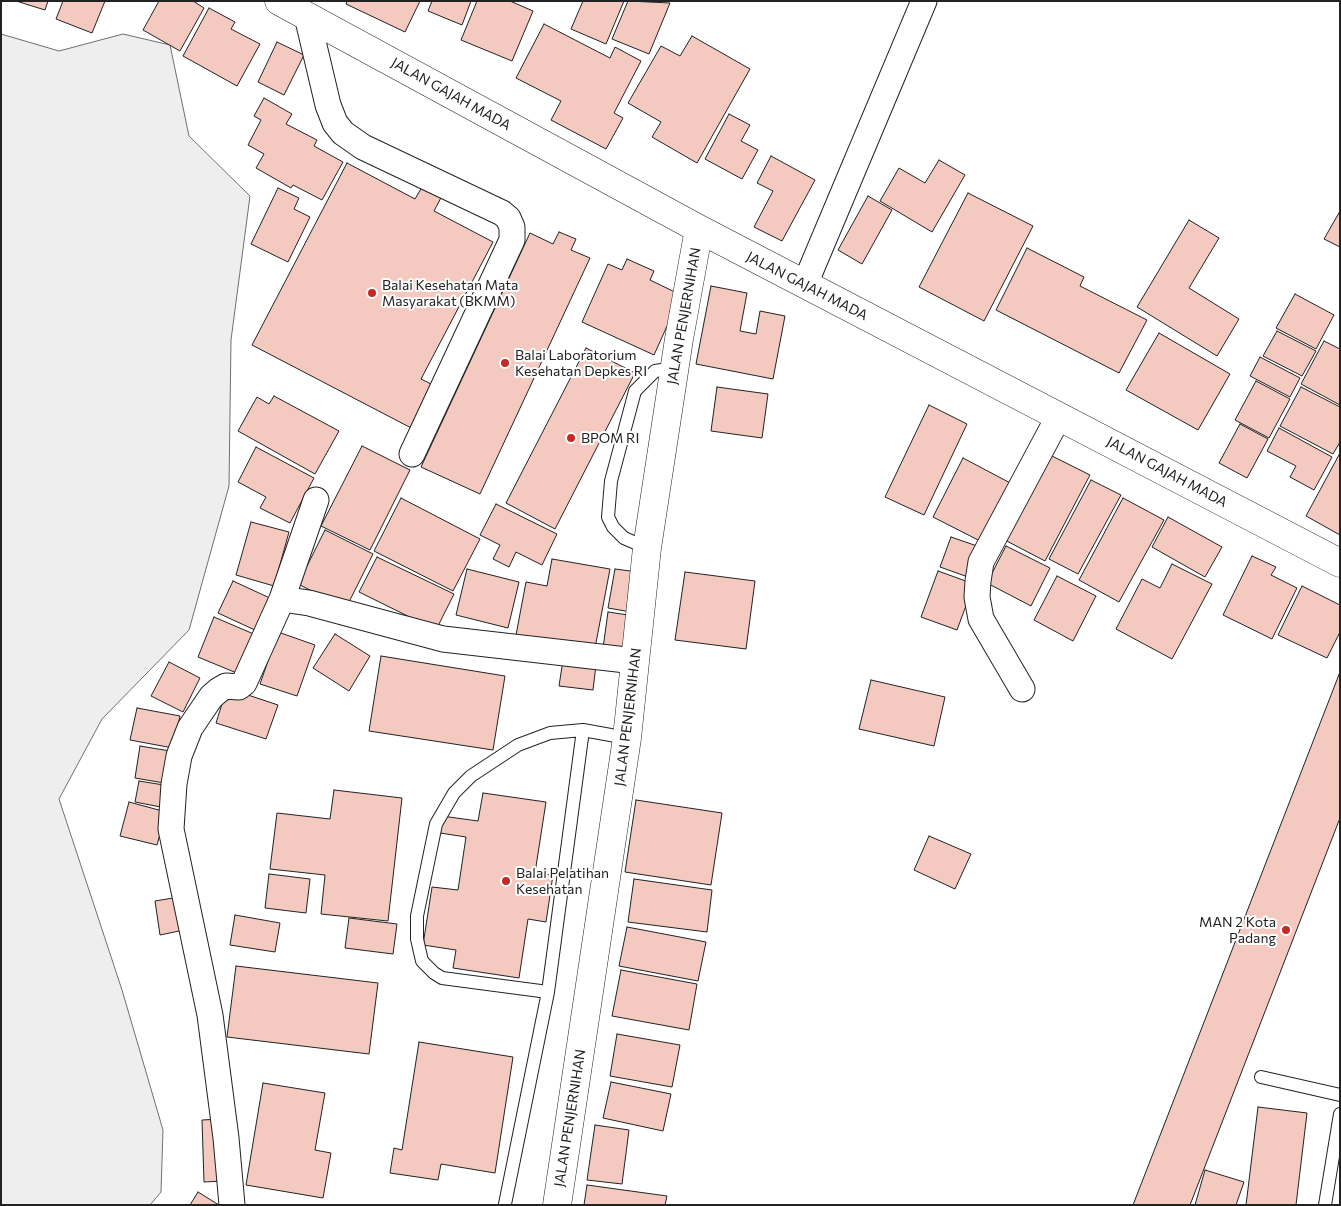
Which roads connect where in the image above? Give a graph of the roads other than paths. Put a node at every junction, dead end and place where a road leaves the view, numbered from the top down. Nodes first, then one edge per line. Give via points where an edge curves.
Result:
1 (279, 1) edge
2 (924, 1) edge
3 (308, 16) junction
4 (699, 229) junction
5 (805, 284) junction
6 (675, 368) junction
7 (1058, 416) junction
8 (412, 454) dead end
9 (316, 500) dead end
10 (647, 548) junction
11 (1340, 563) edge
12 (282, 598) junction
13 (635, 661) junction
14 (1022, 689) dead end
15 (583, 730) junction
16 (627, 738) junction
17 (548, 992) junction
18 (1261, 1077) dead end
19 (1340, 1095) edge
20 (1340, 1114) edge
21 (504, 1204) edge
22 (232, 1205) edge
23 (557, 1205) edge
24 (1325, 1205) edge

1 - 3 main road, JALAN GAJAH MADA
2 - 5 street
3 - 4 main road, JALAN GAJAH MADA
3 - 8 street via 328,105 343,133 363,147 502,213 512,227 512,240
4 - 5 main road, JALAN GAJAH MADA
4 - 6 main road, JALAN PENJERNIHAN
5 - 7 main road, JALAN GAJAH MADA
6 - 10 main road, JALAN PENJERNIHAN
6 - 10 lane via 655,372 635,391 611,481 608,517 613,527 624,538
7 - 11 main road, JALAN GAJAH MADA
7 - 14 street via 981,562 978,580 976,597 981,619
9 - 12 street
10 - 13 main road, JALAN PENJERNIHAN
12 - 13 street via 443,639
12 - 22 street via 244,683 239,687 226,686 219,690 190,728 179,756 174,784 171,829 210,1015
13 - 16 main road, JALAN PENJERNIHAN
15 - 16 lane
15 - 17 lane
15 - 17 lane via 550,733 518,744 478,771 454,793 436,824 417,916 417,939 422,961 442,978
16 - 23 main road, JALAN PENJERNIHAN
17 - 21 lane
18 - 19 lane
20 - 24 lane

